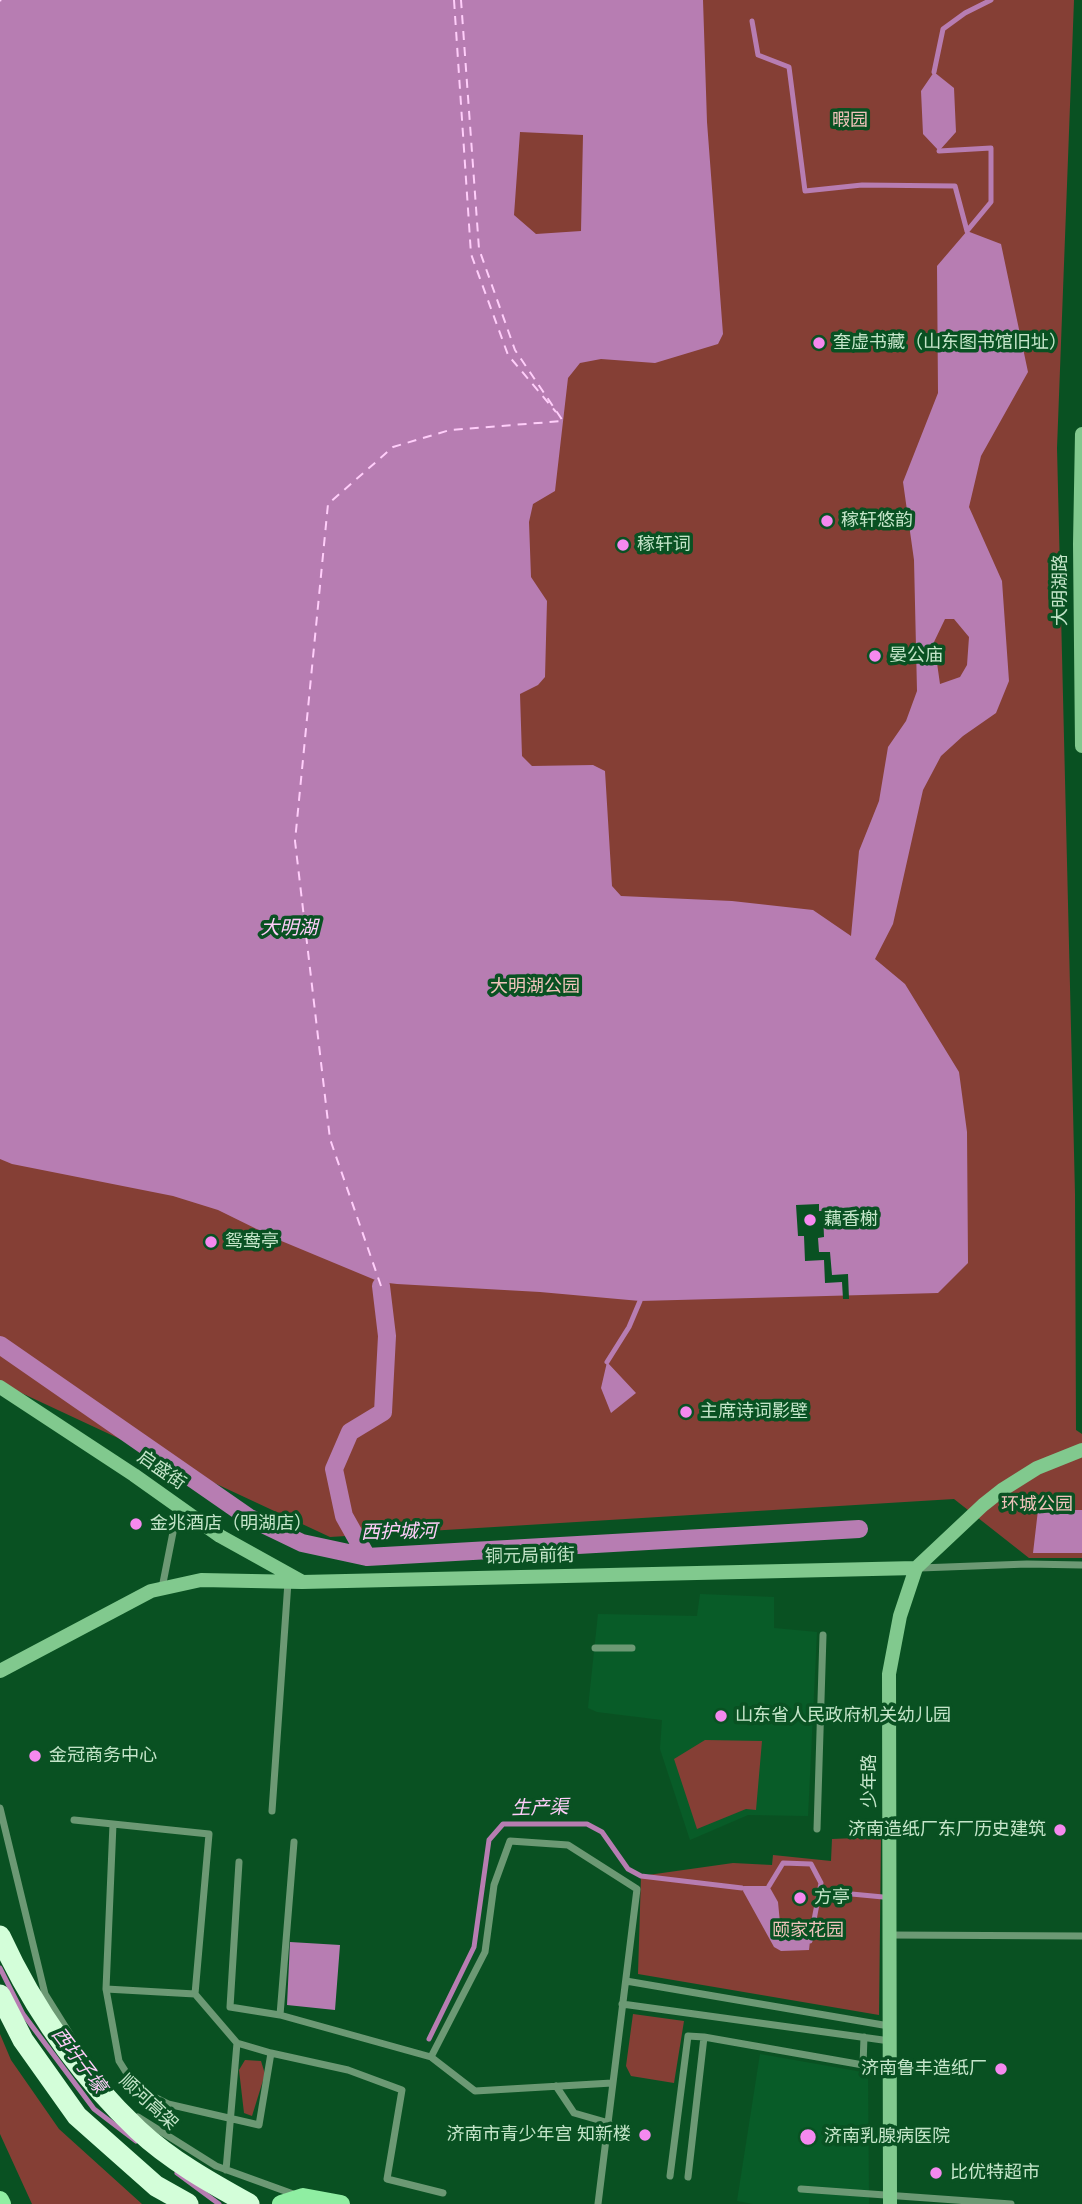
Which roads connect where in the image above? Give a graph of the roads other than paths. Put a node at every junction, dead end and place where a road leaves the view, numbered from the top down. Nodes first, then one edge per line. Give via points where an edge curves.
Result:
1 (1082, 434) edge
2 (1082, 746) edge
3 (0, 1387) edge
4 (1082, 1450) edge
5 (178, 1507) junction
6 (1082, 1566) edge
7 (916, 1568) junction
8 (295, 1582) junction
9 (162, 1589) junction
10 (823, 1635) dead end
11 (595, 1648) dead end
12 (632, 1648) dead end
13 (0, 1671) edge
14 (821, 1708) junction
15 (889, 1713) junction
16 (0, 1808) edge
17 (272, 1811) dead end
18 (74, 1820) dead end
19 (113, 1824) junction
20 (817, 1829) dead end
21 (294, 1842) dead end
22 (239, 1862) dead end
23 (890, 1935) junction
24 (0, 1936) edge
25 (1082, 1936) edge
26 (626, 1981) junction
27 (156, 1985) dead end
28 (106, 1989) junction
29 (168, 1992) junction
30 (195, 1993) junction
31 (0, 1995) edge
32 (622, 2004) junction
33 (280, 2015) junction
34 (890, 2033) junction
35 (704, 2036) junction
36 (864, 2036) junction
37 (237, 2043) junction
38 (271, 2053) junction
39 (431, 2057) junction
40 (95, 2071) dead end
41 (612, 2083) junction
42 (556, 2087) junction
43 (132, 2110) dead end
44 (229, 2117) junction
45 (609, 2123) junction
46 (226, 2170) junction
47 (670, 2176) dead end
48 (688, 2177) dead end
49 (801, 2189) dead end
50 (443, 2193) dead end
51 (303, 2197) junction
52 (891, 2199) edge
53 (188, 2204) edge
54 (249, 2204) edge
55 (281, 2204) edge
56 (341, 2204) edge
57 (598, 2204) edge
58 (1011, 2204) edge

1 - 2 street, 大明湖路
3 - 5 street, 启盛街
4 - 7 street, 少年路 via 1037,1468 1002,1490
5 - 8 street, 启盛街
5 - 9 street
6 - 7 street, 铜元局前街
7 - 8 street, 铜元局前街
7 - 15 street, 少年路 via 900,1616 889,1674
8 - 9 street, 铜元局前街 via 201,1580
8 - 17 street
9 - 13 street, 铜元局前街
10 - 14 street
11 - 12 street
14 - 15 street
14 - 20 street
15 - 23 street, 少年路
16 - 40 street via 45,1994
18 - 19 street
19 - 28 street
19 - 30 street via 209,1834
21 - 33 street
22 - 33 street via 230,2007
23 - 25 street
23 - 34 street, 少年路
24 - 54 highway, 顺河高架 via 43,2014 82,2071 139,2132
26 - 32 street
26 - 34 street
26 - 39 street via 637,1889 568,1845 510,1841 494,1885 485,1952
27 - 29 street
28 - 29 street
28 - 44 street via 119,2061 136,2088 168,2104
29 - 30 street
30 - 37 street
31 - 53 highway via 23,2040 77,2116 156,2186
32 - 36 street
32 - 41 street
33 - 39 street
34 - 36 street
34 - 52 street, 少年路
35 - 36 street via 863,2065
35 - 47 street via 688,2036
35 - 48 street
37 - 38 street
37 - 44 street
38 - 44 street via 259,2125
38 - 50 street via 348,2070 402,2090 387,2179
39 - 42 street via 475,2091
41 - 42 street
41 - 45 street
42 - 45 street via 574,2113
43 - 46 street via 141,2120
44 - 46 street
45 - 57 street
46 - 51 street
49 - 52 street
51 - 55 main road
51 - 56 main road
52 - 58 street

